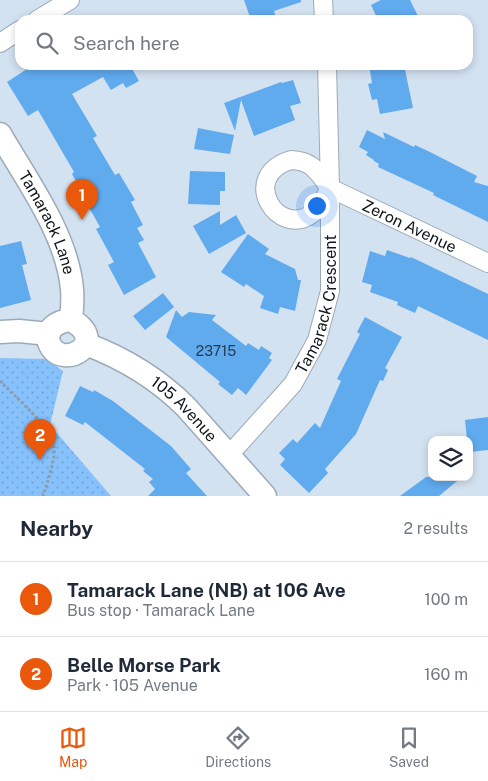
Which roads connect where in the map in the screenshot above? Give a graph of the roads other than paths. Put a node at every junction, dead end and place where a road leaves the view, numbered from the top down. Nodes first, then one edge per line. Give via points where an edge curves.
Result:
1 (70, 0) edge
2 (323, 0) edge
3 (45, 15) edge
4 (324, 15) edge
5 (15, 33) edge
6 (0, 43) edge
7 (327, 70) edge
8 (0, 134) edge
9 (330, 188) junction
10 (488, 263) edge
11 (71, 320) junction
12 (0, 332) edge
13 (49, 334) junction
14 (86, 344) junction
15 (229, 455) junction
16 (266, 496) edge

1 - 3 street
2 - 4 street
5 - 6 street
7 - 9 street, Tamarack Crescent
8 - 11 street, Tamarack Lane via 59,239 72,287
9 - 10 street, Zeron Avenue
9 - 15 street, Tamarack Crescent via 330,291 317,340 293,384
11 - 13 street via 53,326
11 - 14 street via 84,329
12 - 13 street
13 - 14 street via 52,349 66,355 74,355
14 - 15 street, 105 Avenue via 123,361 165,388
15 - 16 street, 105 Avenue

